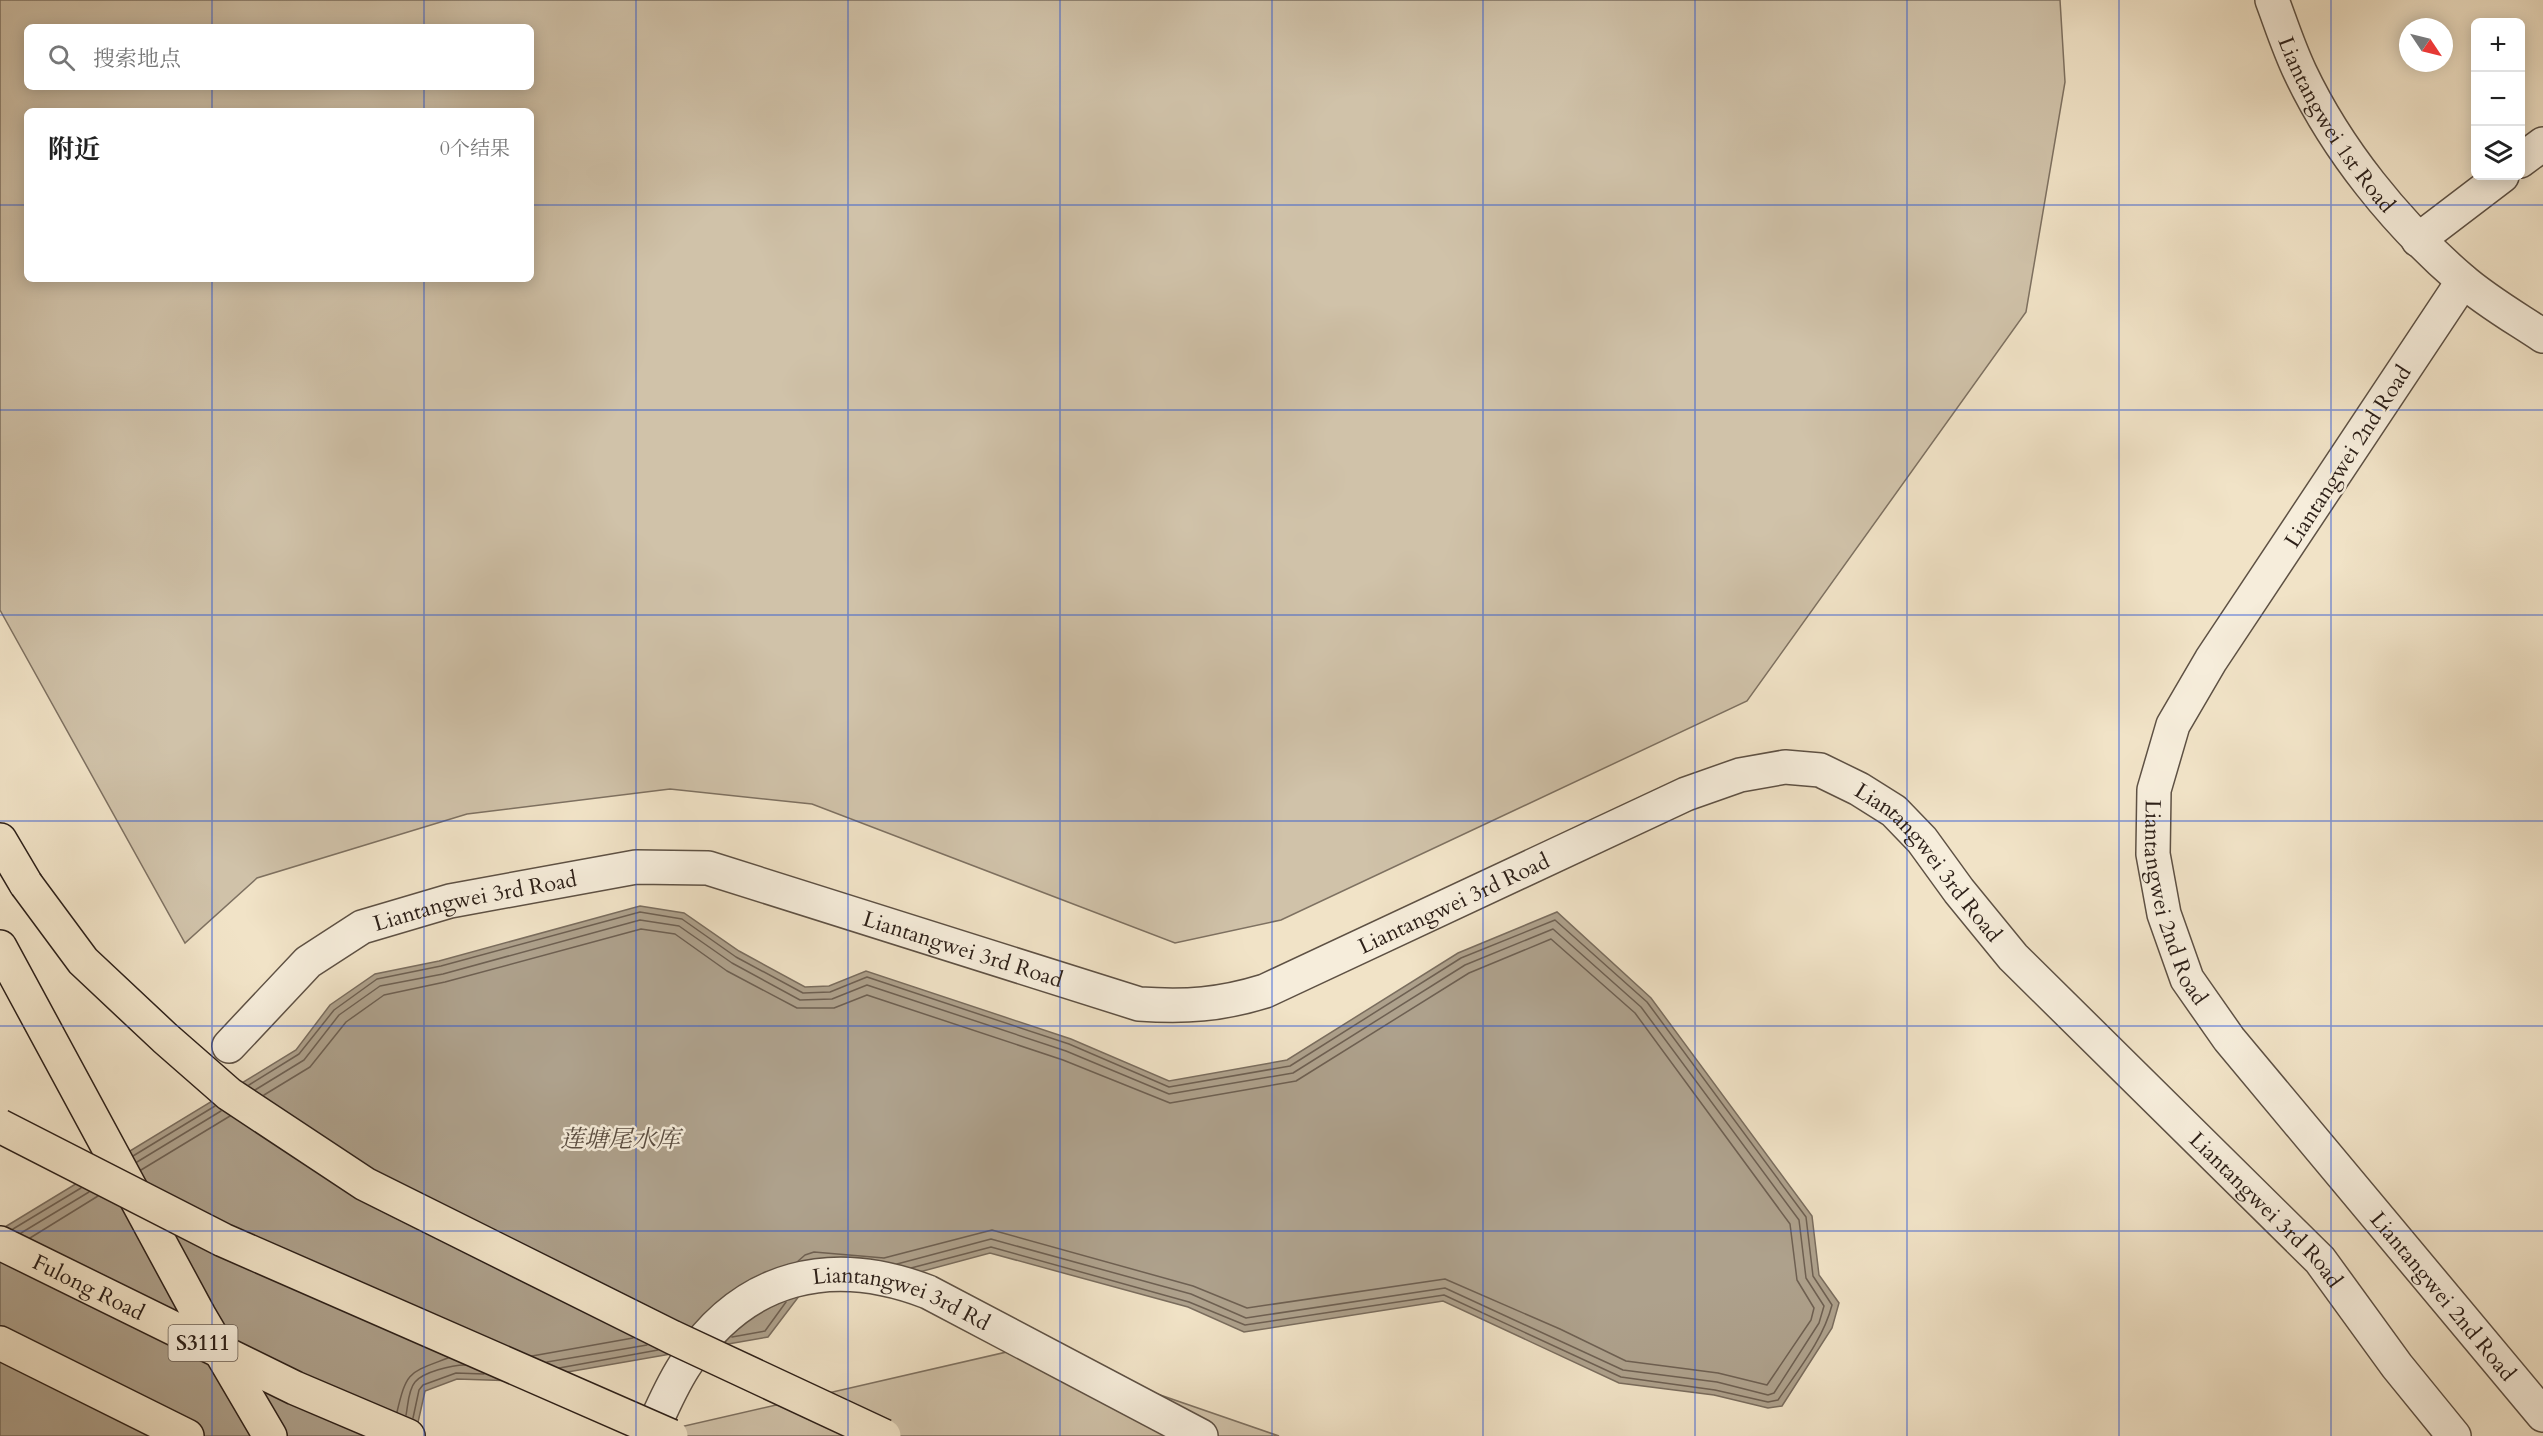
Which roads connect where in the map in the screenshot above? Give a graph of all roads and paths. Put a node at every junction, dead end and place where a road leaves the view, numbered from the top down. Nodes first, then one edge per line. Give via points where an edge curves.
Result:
1 (2272, 0) edge
2 (2543, 144) edge
3 (2525, 157) edge
4 (2497, 180) edge
5 (2418, 240) junction
6 (2463, 281) junction
7 (2543, 336) edge
8 (0, 840) edge
9 (0, 946) edge
10 (229, 1046) dead end
11 (0, 1126) edge
12 (0, 1243) edge
13 (0, 1343) edge
14 (0, 1348) edge
15 (31, 1359) junction
16 (2543, 1415) edge
17 (187, 1436) edge
18 (270, 1436) edge
19 (408, 1436) edge
20 (649, 1436) edge
21 (671, 1436) edge
22 (884, 1436) edge
23 (1202, 1436) edge
24 (2454, 1436) edge

1 - 5 street, Liantangwei 1st Road via 2300,73 2333,130 2370,184
2 - 3 street
4 - 5 street
5 - 6 street, Liantangwei 1st Road
6 - 7 street, Liantangwei 1st Road
6 - 16 street, Liantangwei 2nd Road via 2211,660 2173,725 2154,790 2153,854 2164,914 2187,980 2229,1039
8 - 22 highway, bridge via 26,884 83,961 229,1094 365,1184
9 - 18 highway, bridge via 199,1315
10 - 24 street, Liantangwei 3rd Road via 308,962 362,927 450,901 636,867 708,868 1139,1004 1210,1005 1265,991 1686,794 1740,775 1785,767 1820,770 1894,811 1922,840 2013,957 2320,1260
11 - 21 highway, bridge via 223,1240
12 - 19 highway, Fulong Road / S3111 via 295,1388
13 - 15 highway
14 - 15 highway
15 - 17 highway
20 - 23 street, Liantangwei 3rd Rd, bridge via 686,1364 724,1318 767,1288 790,1280 836,1275 886,1279 928,1292

